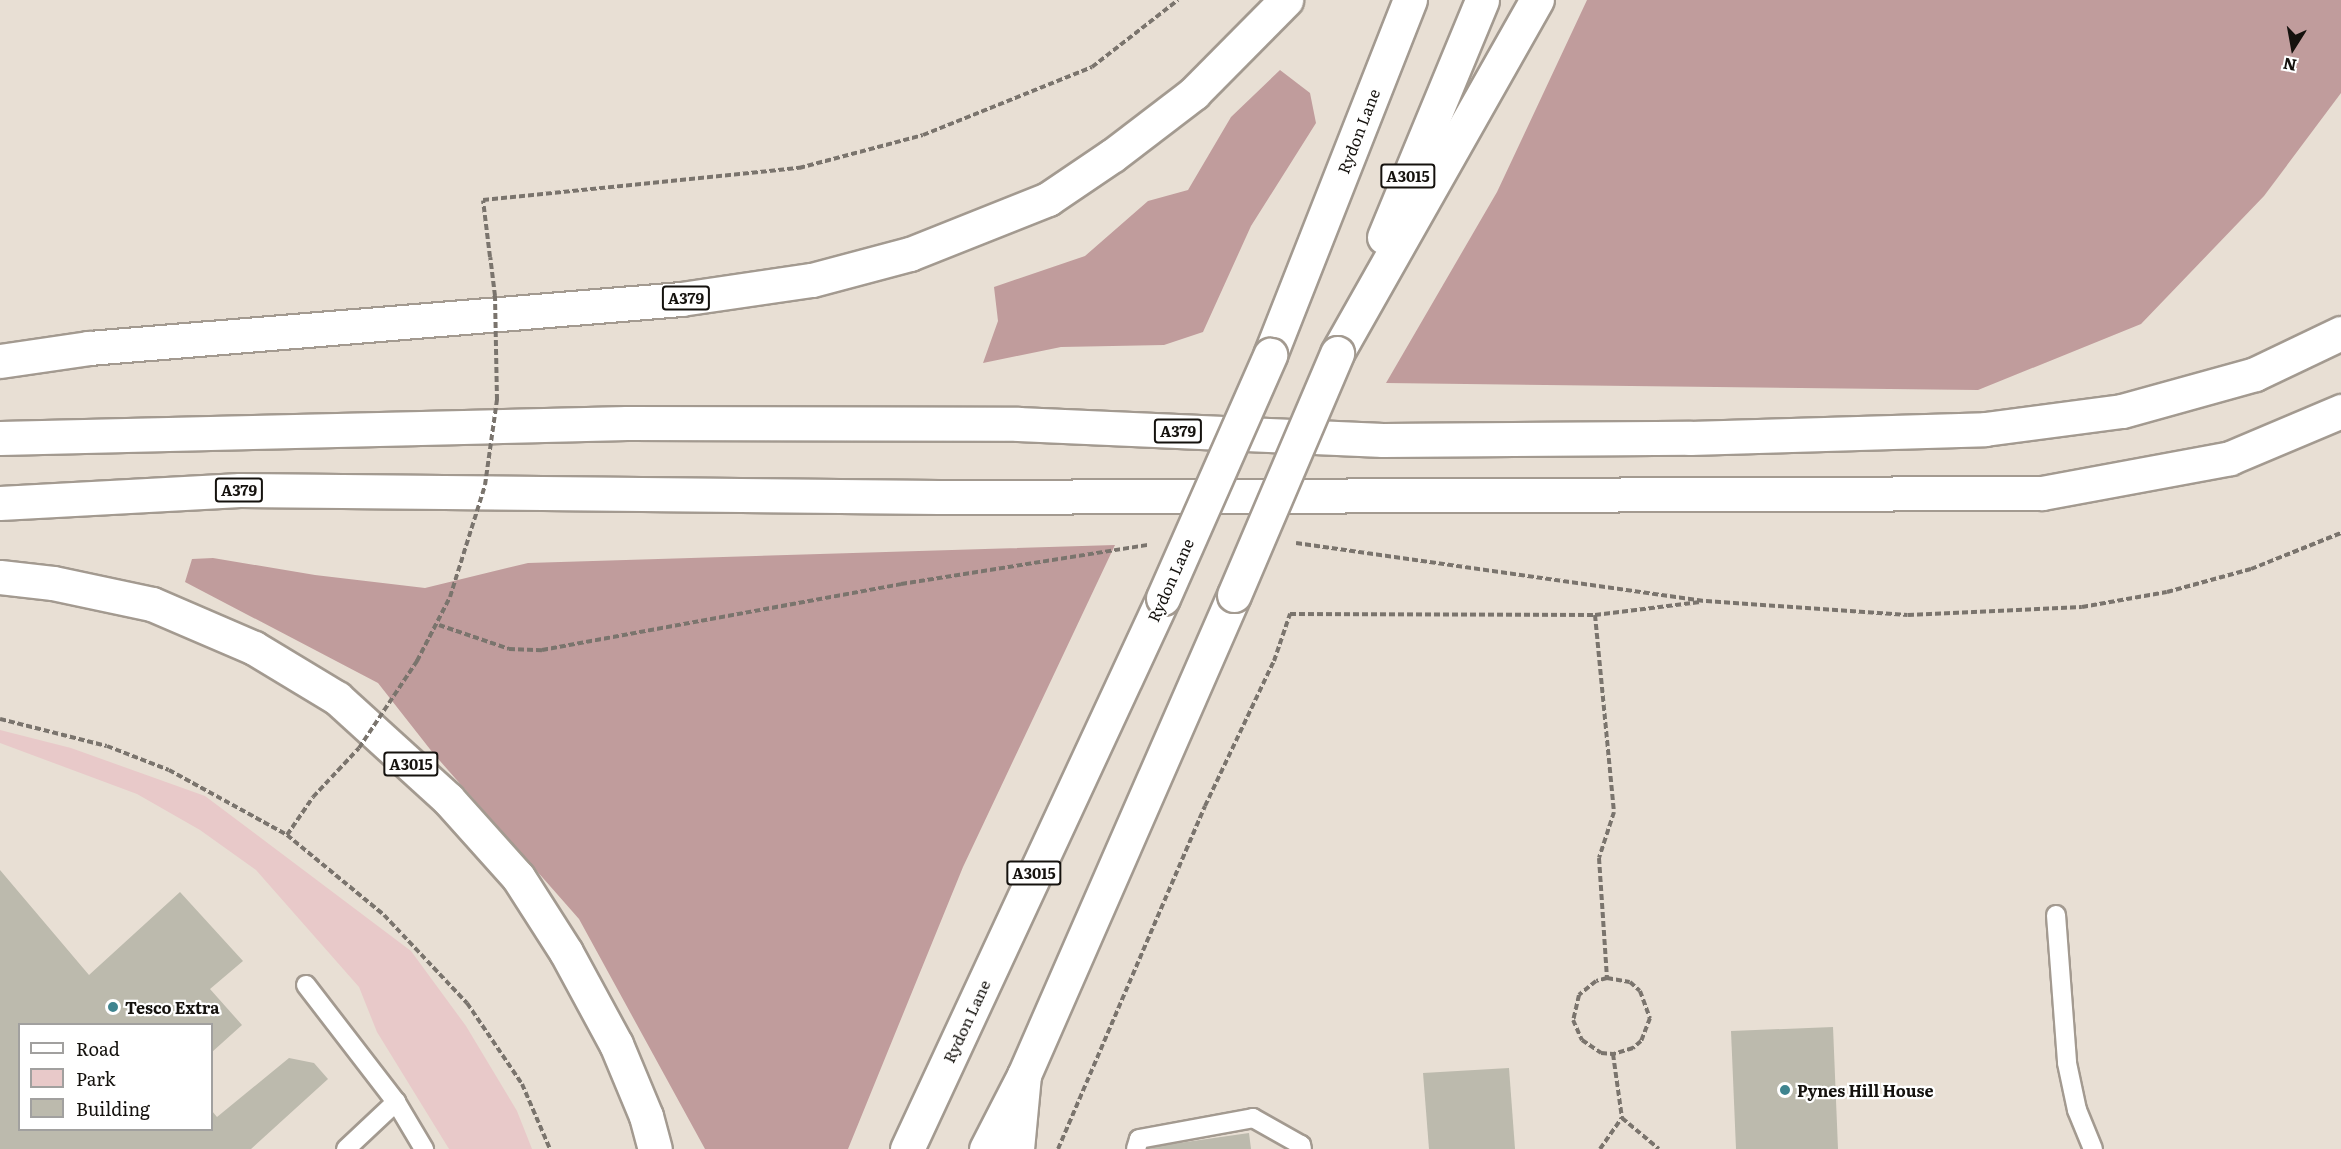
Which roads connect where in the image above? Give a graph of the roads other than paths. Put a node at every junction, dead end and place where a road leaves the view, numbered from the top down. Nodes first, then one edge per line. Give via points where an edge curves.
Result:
1 (1286, 0) edge
2 (1410, 0) edge
3 (1482, 0) edge
4 (1537, 0) edge
5 (2341, 333) edge
6 (1337, 353) junction
7 (0, 361) edge
8 (2341, 411) edge
9 (0, 438) edge
10 (0, 503) edge
11 (0, 577) edge
12 (2056, 915) dead end
13 (306, 985) dead end
14 (1024, 1075) junction
15 (396, 1102) junction
16 (346, 1149) edge
17 (424, 1149) edge
18 (655, 1149) edge
19 (907, 1149) edge
20 (986, 1149) edge
21 (1017, 1149) edge
22 (1136, 1149) edge
23 (1302, 1149) edge
24 (2093, 1149) edge

1 - 7 main road, A379 via 1194,93 1113,156 1048,199 910,254 812,280 681,299 89,348
2 - 19 main road, Rydon Lane / A3015, bridge via 1270,355 1163,597
3 - 6 main road, A3015
4 - 6 main road
5 - 9 main road, A379 via 2255,374 2133,408 1985,429 1690,438 1383,440 1018,424 627,423
6 - 14 main road, A3015, bridge
8 - 10 main road, A379 via 2230,458 2042,493 939,497 240,490
11 - 18 main road, A3015 via 53,583 152,604 254,648 337,698 448,798 518,878 566,952 616,1044 646,1116
12 - 24 lane via 2067,1063 2077,1110
13 - 15 lane
14 - 20 main road, A3015
14 - 21 main road
15 - 16 lane
15 - 17 lane
22 - 23 lane via 1139,1139 1253,1118

